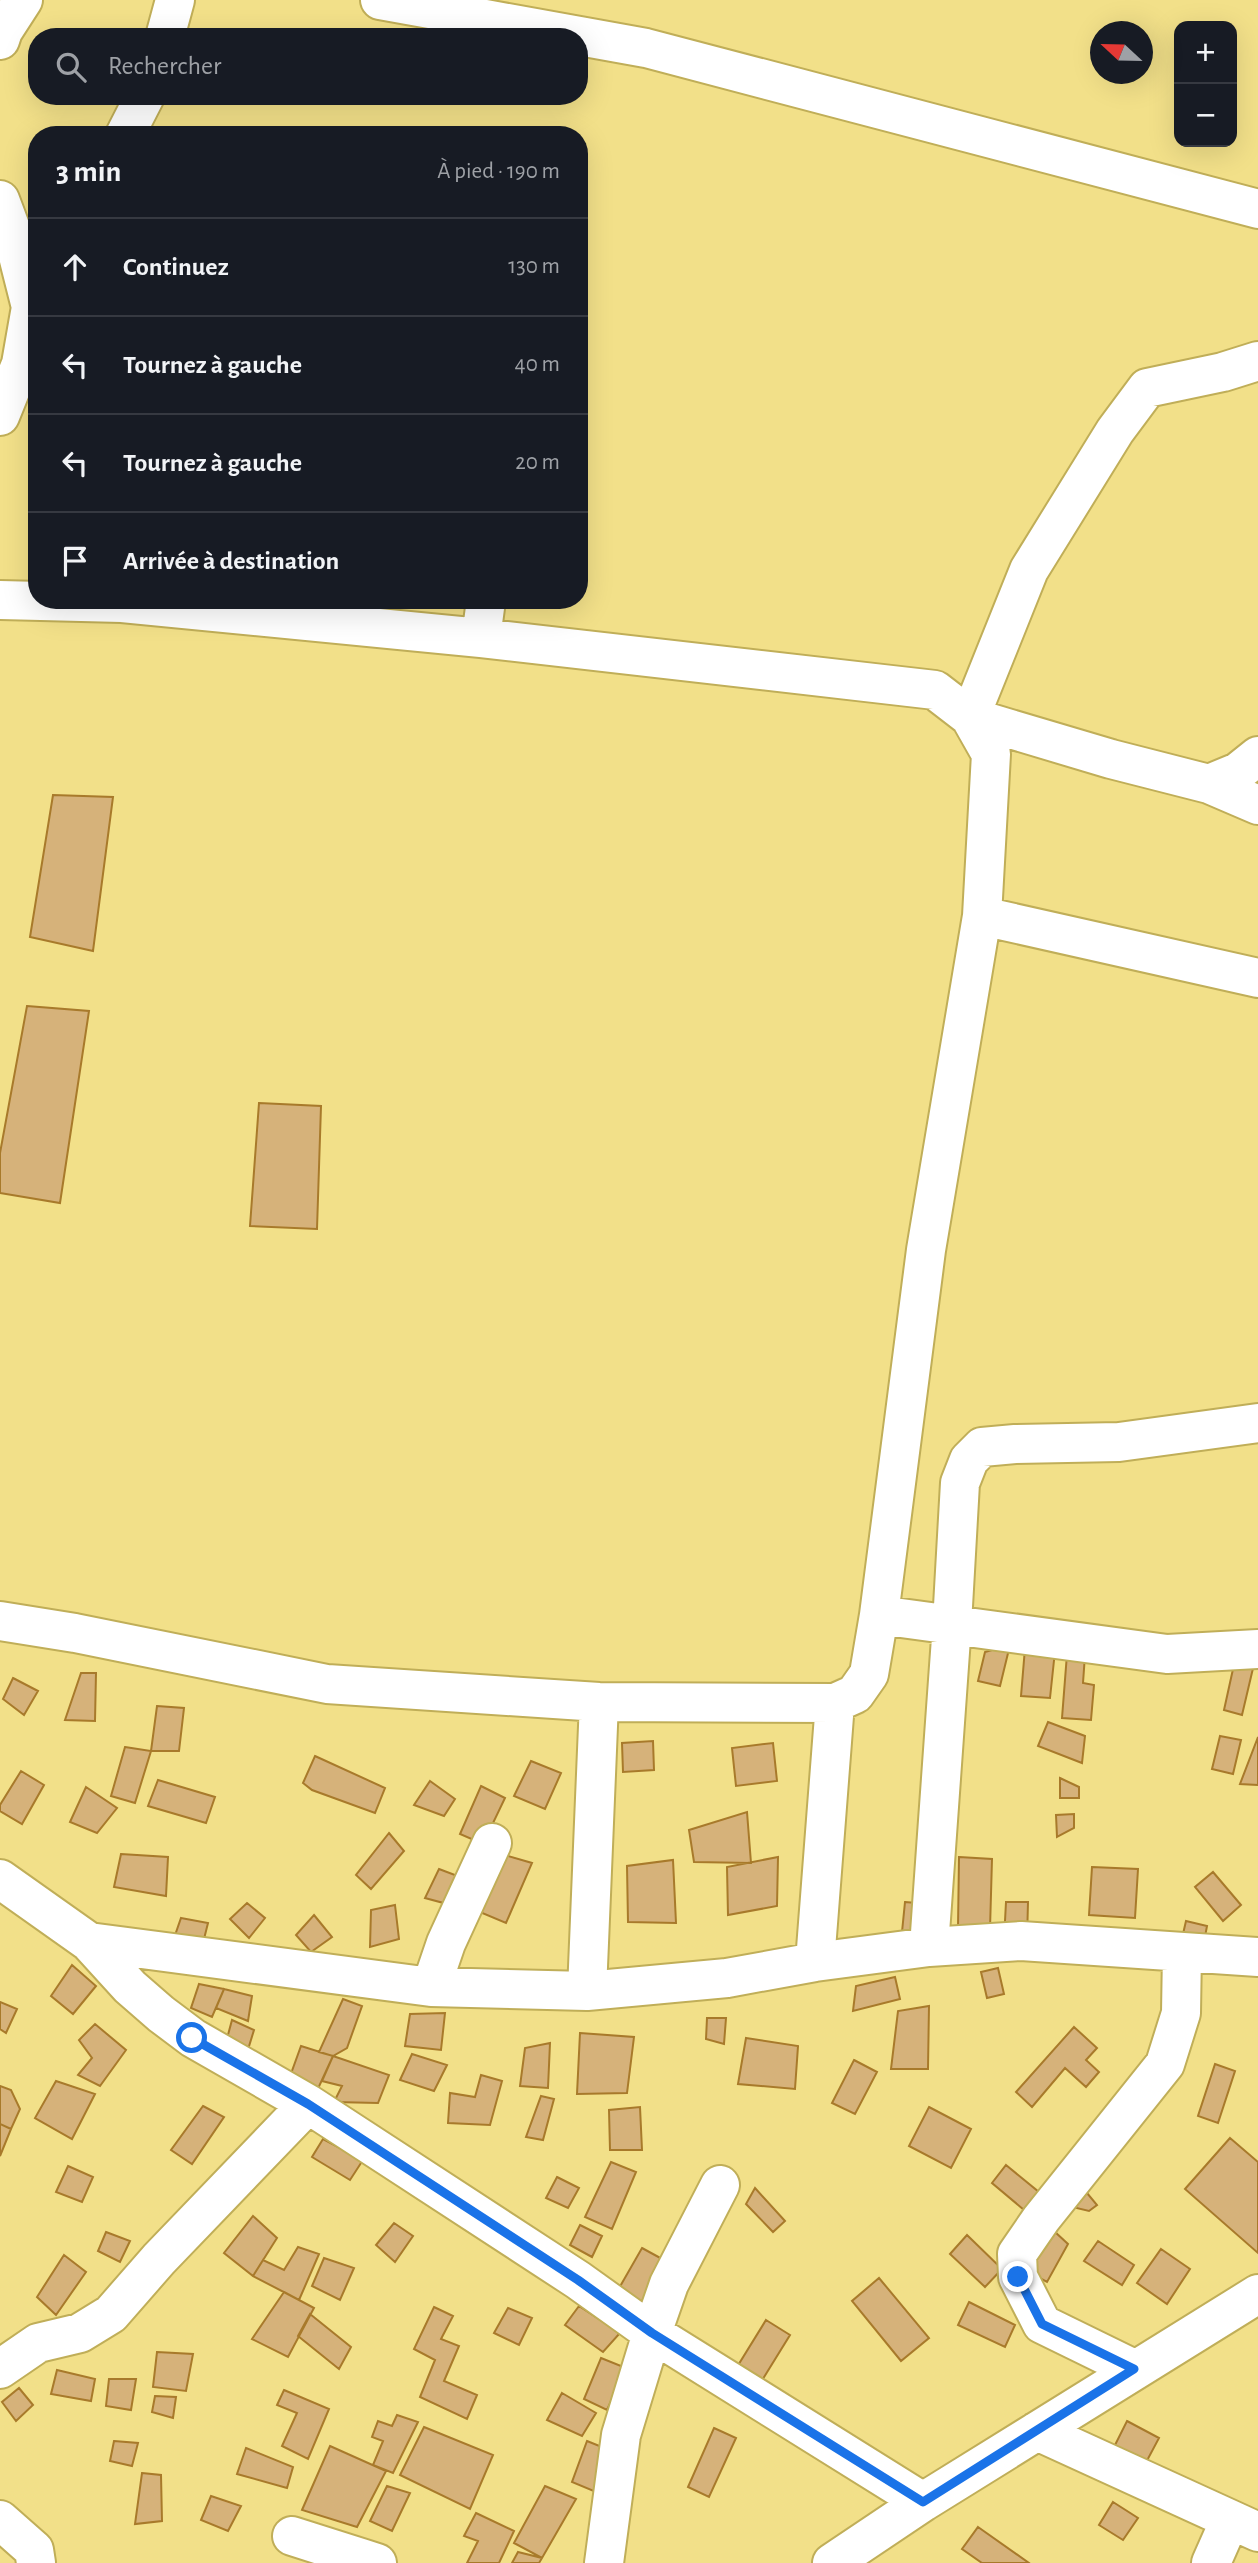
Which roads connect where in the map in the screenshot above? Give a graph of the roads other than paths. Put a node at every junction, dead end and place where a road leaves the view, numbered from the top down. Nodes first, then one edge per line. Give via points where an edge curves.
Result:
1 (175, 0) edge
2 (380, 0) edge
3 (167, 28) edge
4 (535, 28) edge
5 (588, 38) edge
6 (140, 105) edge
7 (130, 126) edge
8 (0, 200) edge
9 (1258, 209) edge
10 (28, 295) edge
11 (28, 324) edge
12 (1258, 361) edge
13 (0, 416) edge
14 (0, 600) edge
15 (28, 601) edge
16 (182, 609) edge
17 (485, 609) edge
18 (481, 639) junction
19 (970, 717) junction
20 (1258, 756) edge
21 (1209, 784) junction
22 (1258, 805) edge
23 (982, 916) junction
24 (1258, 978) edge
25 (1258, 1423) edge
26 (879, 1615) junction
27 (0, 1621) edge
28 (953, 1625) junction
29 (1258, 1649) edge
30 (598, 1702) junction
31 (835, 1703) junction
32 (492, 1843) dead end
33 (0, 1879) edge
34 (89, 1942) junction
35 (929, 1947) junction
36 (1182, 1952) junction
37 (1258, 1957) edge
38 (815, 1962) junction
39 (431, 1987) junction
40 (587, 1991) junction
41 (308, 2104) junction
42 (720, 2185) dead end
43 (1258, 2294) edge
44 (652, 2333) junction
45 (0, 2369) edge
46 (1134, 2369) junction
47 (1037, 2431) junction
48 (923, 2502) junction
49 (0, 2520) edge
50 (1244, 2526) edge
51 (292, 2536) dead end
52 (849, 2559) edge
53 (36, 2563) edge
54 (377, 2563) edge
55 (604, 2563) edge
56 (1211, 2563) edge

1 - 3 street
2 - 4 street
5 - 9 street via 646,48
6 - 7 street
8 - 10 street
11 - 13 street via 21,363
12 - 19 street via 1147,388 1029,570
14 - 15 street
16 - 18 street
17 - 18 street
18 - 19 street via 935,690
19 - 21 street
19 - 23 street via 991,754
20 - 21 street via 1238,772
21 - 22 street
23 - 24 street
23 - 26 street via 926,1250
25 - 28 street via 1119,1441 982,1447 969,1460 960,1483
26 - 28 street
26 - 31 street via 869,1674 855,1694
27 - 30 street via 327,1684
28 - 29 street via 1167,1654
28 - 35 street
30 - 31 street
30 - 40 street
31 - 38 street
32 - 39 street
33 - 34 street
34 - 39 street
34 - 41 street via 130,1987 192,2038
35 - 36 street via 1021,1941
35 - 38 street
36 - 37 street
36 - 46 street via 1181,2013 1165,2064 1017,2254 1018,2277 1042,2324
38 - 40 street via 727,1978
39 - 40 street
41 - 44 street
41 - 45 street via 111,2314 80,2333 38,2343
42 - 44 street via 670,2284
43 - 46 street
44 - 48 street
44 - 55 street via 621,2435
46 - 47 street
47 - 48 street
47 - 50 street
48 - 52 street
49 - 53 street via 34,2550
50 - 56 street
51 - 54 street

